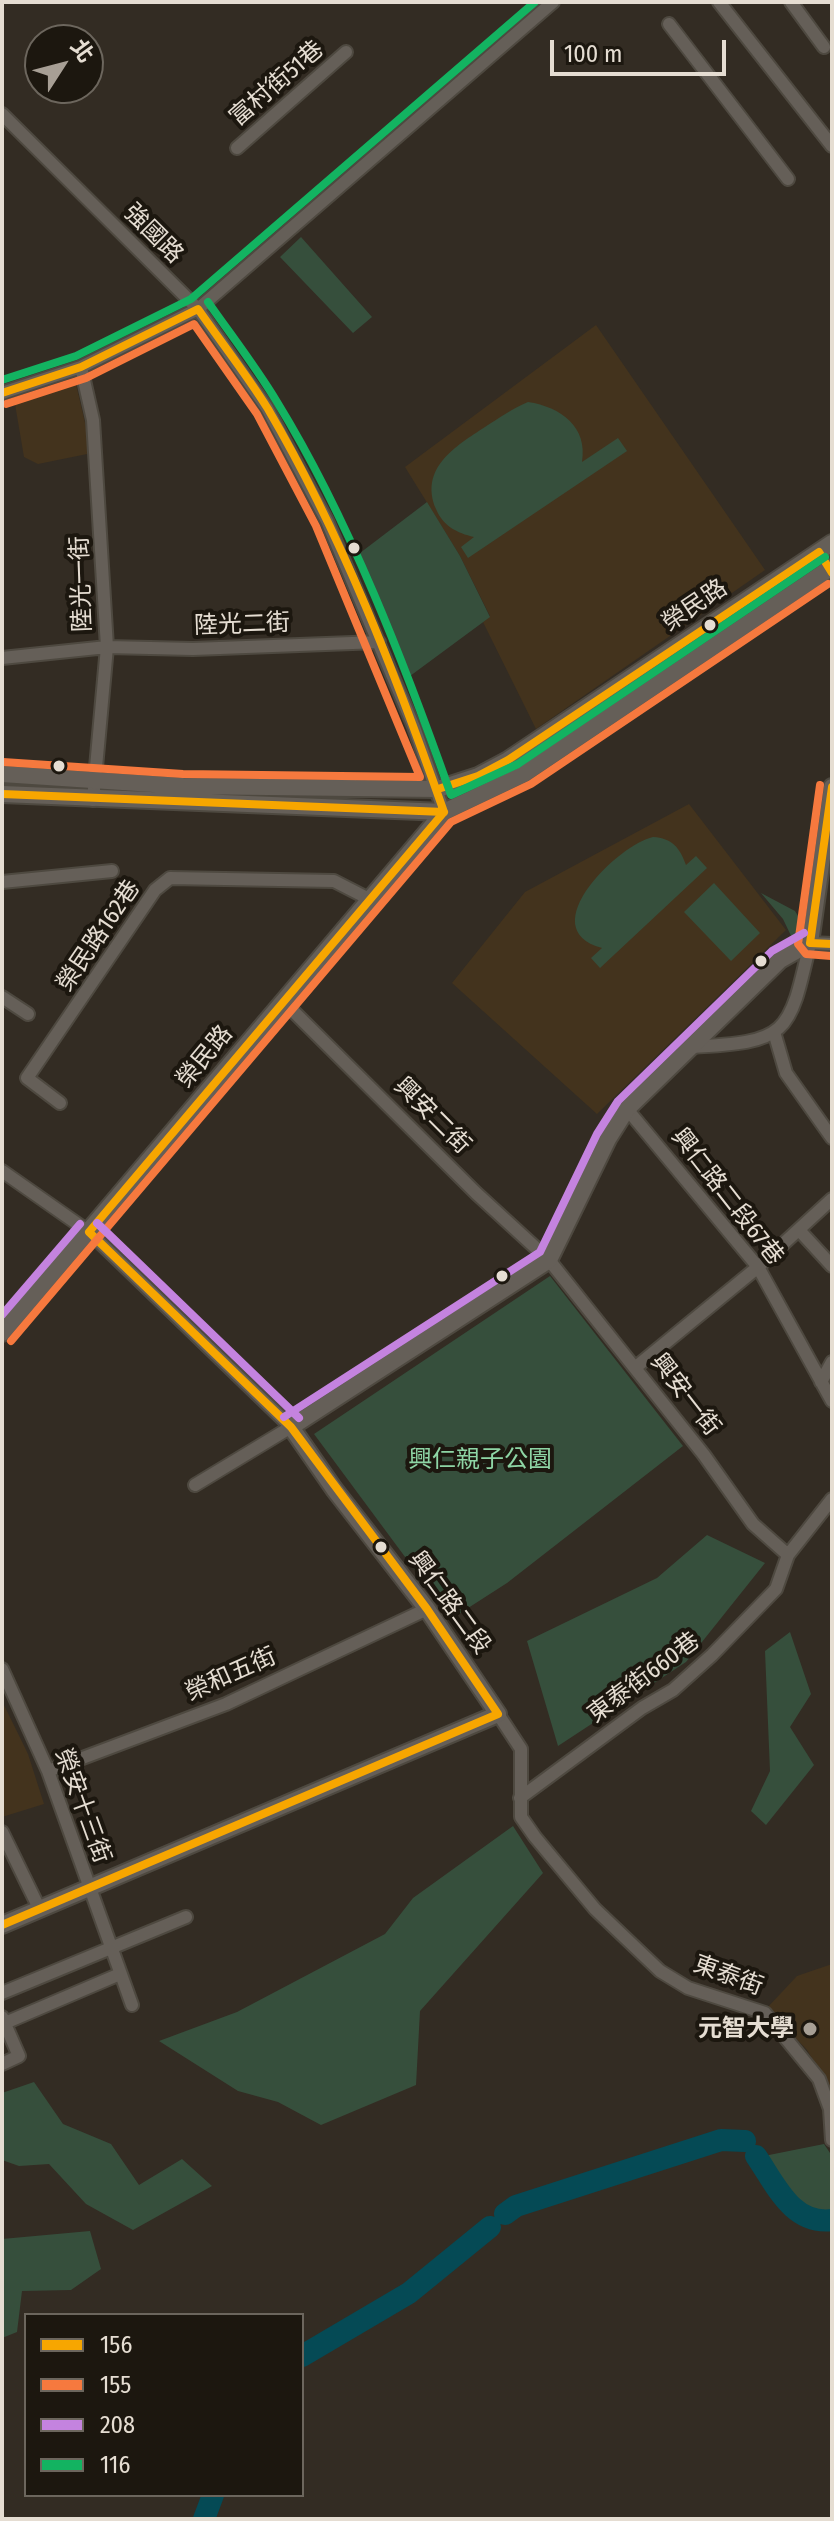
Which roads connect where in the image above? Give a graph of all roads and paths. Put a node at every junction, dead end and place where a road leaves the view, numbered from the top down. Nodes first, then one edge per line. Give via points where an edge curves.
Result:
1 (553, 2) edge
2 (719, 2) edge
3 (791, 2) edge
4 (669, 24) dead end
5 (824, 47) dead end
6 (346, 52) dead end
7 (2, 114) edge
8 (832, 146) edge
9 (237, 148) dead end
10 (788, 179) dead end
11 (198, 309) junction
12 (81, 367) junction
13 (2, 393) edge
14 (825, 547) edge
15 (831, 570) edge
16 (379, 642) junction
17 (107, 647) junction
18 (2, 658) edge
19 (2, 774) edge
20 (94, 781) junction
21 (832, 787) edge
22 (438, 789) junction
23 (2, 794) edge
24 (93, 800) junction
25 (444, 812) junction
26 (112, 871) dead end
27 (2, 882) edge
28 (371, 900) junction
29 (810, 943) junction
30 (832, 944) edge
31 (2, 997) edge
32 (284, 1002) junction
33 (28, 1014) dead end
34 (774, 1032) junction
35 (690, 1047) junction
36 (60, 1103) dead end
37 (627, 1109) junction
38 (832, 1112) edge
39 (820, 1121) junction
40 (832, 1138) edge
41 (2, 1171) edge
42 (832, 1199) edge
43 (799, 1230) junction
44 (89, 1232) junction
45 (549, 1260) junction
46 (832, 1266) edge
47 (758, 1267) junction
48 (2, 1331) edge
49 (832, 1362) edge
50 (636, 1367) junction
51 (821, 1382) junction
52 (832, 1401) edge
53 (291, 1427) junction
54 (195, 1485) dead end
55 (832, 1499) edge
56 (788, 1555) junction
57 (427, 1609) junction
58 (2, 1669) edge
59 (498, 1714) junction
60 (48, 1771) junction
61 (520, 1798) junction
62 (2, 1832) edge
63 (88, 1887) junction
64 (39, 1908) junction
65 (186, 1917) dead end
66 (2, 1925) edge
67 (110, 1949) junction
68 (120, 1974) junction
69 (2, 1993) edge
70 (132, 2005) dead end
71 (3, 2020) edge
72 (2, 2064) edge
73 (832, 2140) edge

1 - 11 street
2 - 8 street
3 - 5 street
4 - 10 street
6 - 9 street, 富村街51巷
7 - 11 street, 強國路
11 - 12 street
11 - 16 street, 強國路 via 267,408 327,521
12 - 13 street
12 - 17 street, 陸光一街 via 96,450
14 - 15 street
14 - 22 street, 榮民路 via 508,760
15 - 25 street, 榮民路 via 524,774
16 - 17 street, 陸光二街
16 - 22 street, 強國路
17 - 18 street, 陸光二街
17 - 20 street, 陸光一街
19 - 20 street, 榮民路
20 - 22 street, 榮民路
20 - 24 street, 陸光一街
21 - 29 street
22 - 25 street
23 - 24 street
24 - 25 street
25 - 28 street, 榮民路
26 - 27 street
28 - 32 street, 榮民路
28 - 36 street, 榮民路162巷 via 334,881 170,878 155,890 27,1078
29 - 30 street
29 - 34 street via 792,1014
29 - 35 street via 780,960
31 - 33 street
32 - 44 street, 榮民路
32 - 45 street, 興安二街
34 - 35 street via 737,1045
34 - 39 street via 786,1073
35 - 37 street
37 - 45 street
37 - 47 street, 興仁路二段67巷
38 - 39 street
39 - 40 street
41 - 44 street
42 - 43 street
43 - 46 street
43 - 47 street
44 - 48 street, 榮民路
44 - 53 street
45 - 50 street, 興安一街
45 - 53 street
47 - 50 street
47 - 51 street, 興仁路二段67巷
49 - 51 street
50 - 56 street, 興安一街 via 753,1524
51 - 52 street, 興仁路二段67巷
53 - 54 street
53 - 57 street, 興仁路二段
55 - 56 street, 東泰街660巷
56 - 61 street, 東泰街660巷 via 776,1589 712,1655 673,1690
57 - 59 street, 興仁路二段
57 - 60 street, 榮和五街 via 226,1704
58 - 60 street, 榮安十三街
59 - 61 street via 521,1749
59 - 63 street
60 - 63 street, 榮安十三街
61 - 73 street, 東泰街 via 521,1817 535,1837 637,1953 688,1988 765,2013 776,2025 819,2079 830,2109
62 - 64 street
63 - 64 street
63 - 67 street, 榮安十三街
64 - 66 street
65 - 67 street
67 - 68 street, 榮安十三街
67 - 69 street
68 - 70 street, 榮安十三街
68 - 71 street
71 - 72 street via 19,2056

